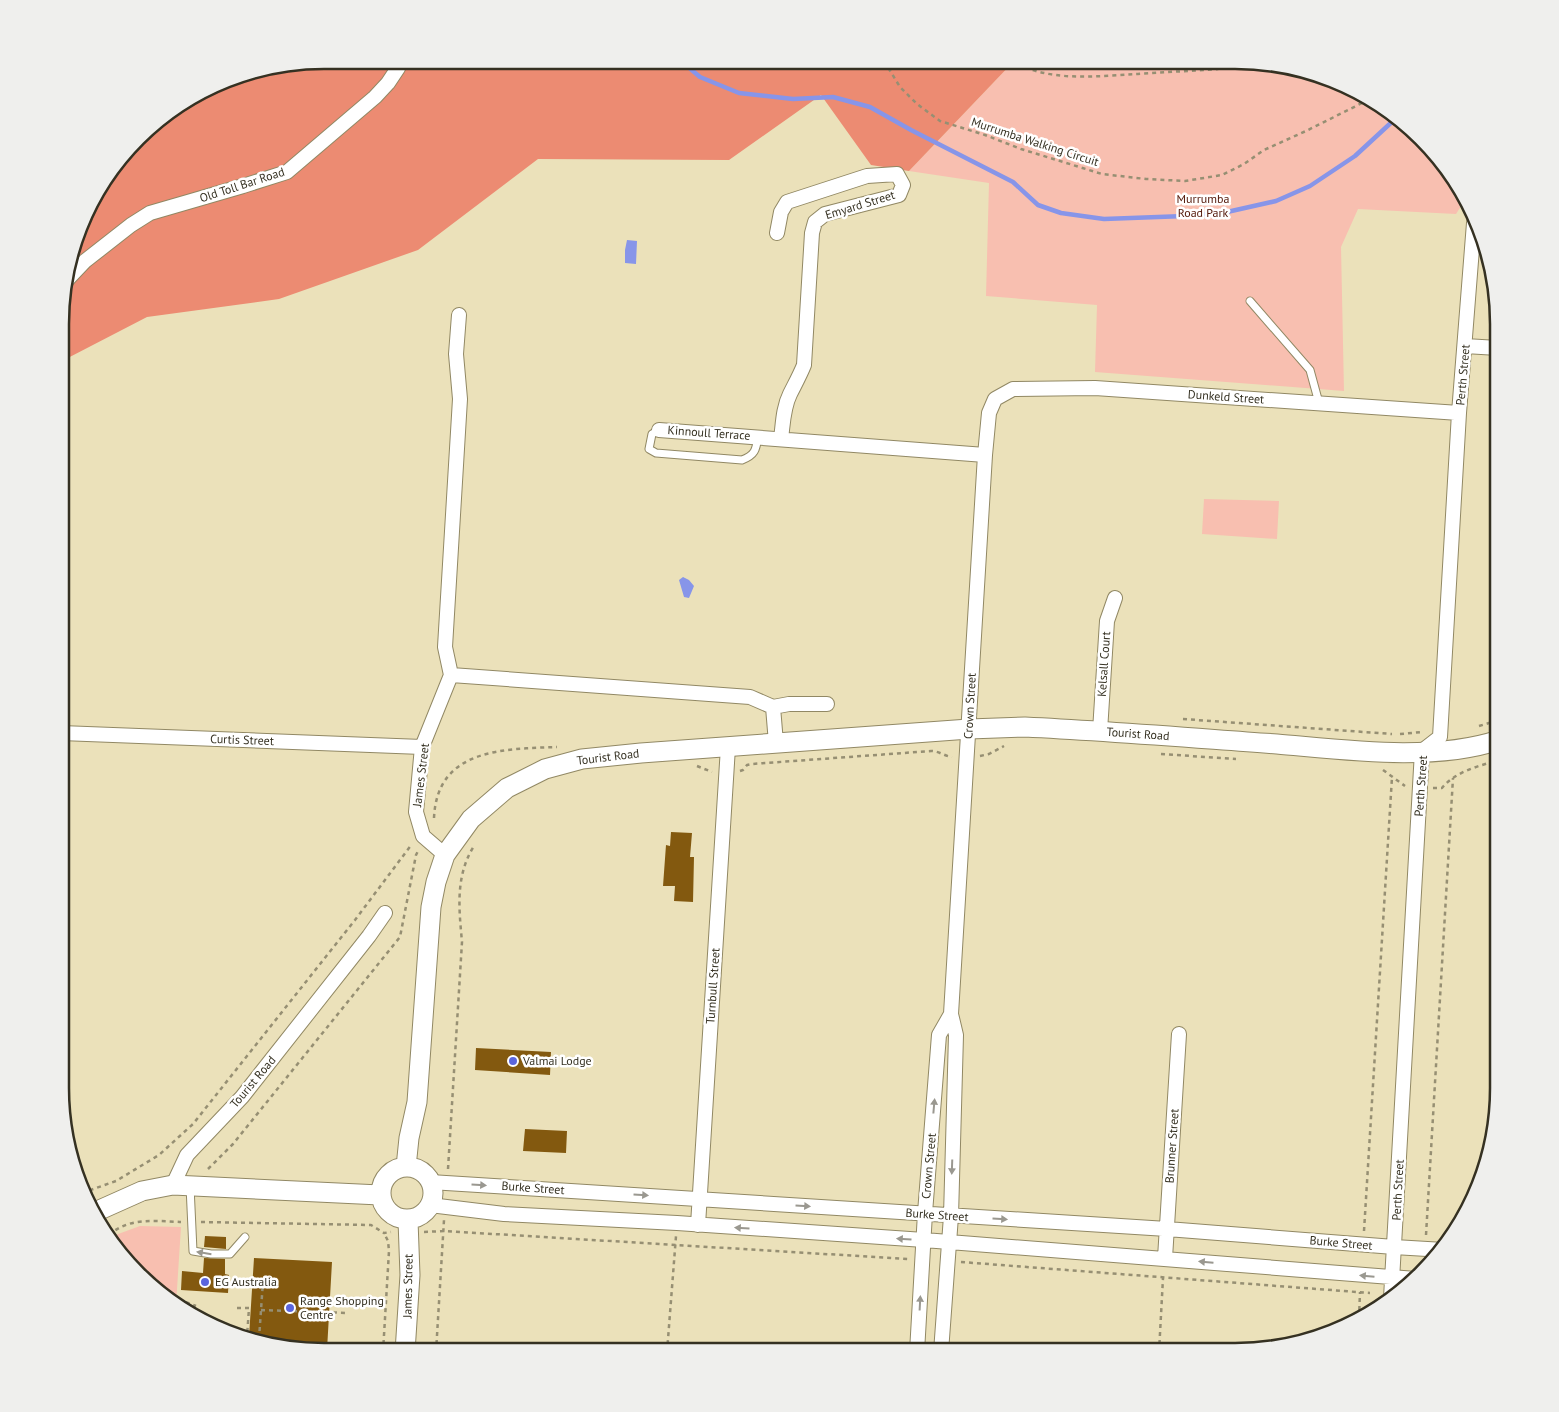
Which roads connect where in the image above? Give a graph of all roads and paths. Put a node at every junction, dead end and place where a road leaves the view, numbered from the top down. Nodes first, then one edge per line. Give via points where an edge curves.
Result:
1 (397, 69) edge
2 (889, 69) edge
3 (1028, 69) edge
4 (1218, 69) edge
5 (1363, 103) edge
6 (777, 233) dead end
7 (1475, 236) edge
8 (74, 272) edge
9 (1250, 301) dead end
10 (459, 315) dead end
11 (1465, 346) junction
12 (1490, 348) edge
13 (995, 400) joint
14 (1319, 404) junction
15 (1459, 413) junction
16 (659, 430) joint
17 (758, 437) junction
18 (781, 439) junction
19 (985, 455) junction
20 (1115, 598) dead end
21 (451, 675) junction
22 (827, 704) dead end
23 (773, 707) junction
24 (969, 729) junction
25 (1100, 731) junction
26 (69, 733) edge
27 (776, 743) junction
28 (1011, 743) dead end
29 (1490, 743) edge
30 (728, 747) junction
31 (422, 748) junction
32 (1422, 751) junction
33 (1156, 754) dead end
34 (968, 756) junction
35 (1242, 760) dead end
36 (1490, 763) edge
37 (693, 766) dead end
38 (1374, 770) dead end
39 (727, 772) junction
40 (1392, 776) junction
41 (1453, 778) junction
42 (1420, 787) junction
43 (478, 839) dead end
44 (412, 844) dead end
45 (418, 850) dead end
46 (444, 855) junction
47 (385, 913) dead end
48 (951, 1014) junction
49 (1179, 1034) dead end
50 (406, 1167) junction
51 (188, 1182) junction
52 (439, 1182) junction
53 (90, 1190) edge
54 (380, 1195) junction
55 (699, 1199) junction
56 (438, 1206) junction
57 (100, 1210) edge
58 (925, 1214) junction
59 (951, 1216) junction
60 (192, 1222) junction
61 (677, 1223) junction
62 (698, 1225) junction
63 (408, 1226) junction
64 (1167, 1229) junction
65 (444, 1231) junction
66 (113, 1232) edge
67 (384, 1233) junction
68 (245, 1238) dead end
69 (924, 1240) junction
70 (948, 1243) junction
71 (1364, 1244) junction
72 (675, 1245) junction
73 (1394, 1247) junction
74 (1425, 1249) junction
75 (1433, 1249) edge
76 (1165, 1258) junction
77 (922, 1260) junction
78 (947, 1261) junction
79 (1164, 1278) junction
80 (1392, 1278) junction
81 (1405, 1279) edge
82 (263, 1281) dead end
83 (1391, 1291) edge
84 (1360, 1292) junction
85 (1370, 1293) dead end
86 (184, 1302) edge
87 (196, 1306) dead end
88 (237, 1308) dead end
89 (261, 1310) junction
90 (1359, 1311) edge
91 (348, 1312) dead end
92 (247, 1332) edge
93 (259, 1335) edge
94 (384, 1343) edge
95 (406, 1343) edge
96 (437, 1343) edge
97 (668, 1343) edge
98 (917, 1343) edge
99 (942, 1343) edge
100 (1159, 1343) edge

1 - 8 street, Old Toll Bar Road via 375,97 287,172 150,213
2 - 5 path, Murrumba Walking Circuit via 900,87 940,121 1102,174 1146,179 1185,181 1222,175 1264,150
3 - 4 path via 1075,78
6 - 18 street, Emyard Street via 781,212 787,202 867,176 897,174 903,185 899,194 825,214 815,222 804,365 789,396
7 - 11 street, Perth Street
9 - 14 lane via 1310,370
10 - 21 street via 456,354 460,399 445,647
11 - 12 street
11 - 15 street, Perth Street
13 - 14 street, Dunkeld Street via 1014,389 1095,388
13 - 19 street, Crown Street via 989,413
14 - 15 street, Dunkeld Street
15 - 32 street, Perth Street via 1440,737
16 - 17 street, Kinnoull Terrace
16 - 17 lane, Kinnoull Terrace via 652,434 650,440 650,449 656,453 742,460 752,456
17 - 18 street, Kinnoull Terrace
18 - 19 street, Kinnoull Terrace
19 - 24 street, Crown Street
20 - 25 street, Kelsall Court via 1107,622
21 - 23 street via 750,697
21 - 31 street, James Street
22 - 23 street
23 - 27 street
24 - 25 street, Tourist Road via 1025,727
24 - 27 street, Tourist Road
24 - 34 street, Crown Street
25 - 32 street, Tourist Road via 1382,752
26 - 31 street, Curtis Street
27 - 30 street, Tourist Road
28 - 34 path via 989,754
29 - 32 street, Tourist Road via 1471,748
30 - 39 street, Turnbull Street
30 - 46 street, Tourist Road via 582,759 545,768 507,788 471,819
31 - 46 street, James Street via 416,812 423,836
32 - 42 street, Perth Street
33 - 35 path
34 - 39 path via 951,758 931,751 752,764 743,770
34 - 48 street, Crown Street
36 - 41 path
37 - 39 path via 710,772
38 - 40 path via 1384,770
39 - 55 street, Turnbull Street
40 - 42 path via 1405,786
40 - 71 path
41 - 42 path via 1442,788
41 - 74 path
42 - 73 street, Perth Street
43 - 52 path via 463,867 459,888 462,942
44 - 53 path via 193,1124 159,1155 116,1181
45 - 51 path via 400,937 233,1144
46 - 50 street via 431,907 417,1102
47 - 51 street, Tourist Road via 242,1097 187,1155
58 -> 48 street, Crown Street via 940,1036
48 -> 59 street, Crown Street via 956,1035
49 - 64 street, Brunner Street
50 - 52 street
50 - 54 street via 391,1172 385,1178
51 - 54 street
51 - 57 street via 142,1191
51 - 60 lane
52 -> 55 street, Burke Street
52 - 56 street via 432,1190
54 - 63 street via 386,1210
55 -> 58 street, Burke Street
55 - 62 street, Turnbull Street
56 - 61 street via 504,1214
56 - 63 street
56 - 65 path
58 - 59 street, Burke Street
58 - 69 street, Crown Street
59 -> 64 street, Burke Street
59 - 70 street, Crown Street
60 - 66 path via 140,1221
60 - 67 path via 371,1225
68 -> 60 lane via 230,1254 193,1251
61 - 62 street
61 - 72 path
69 -> 62 street
63 - 65 path
63 - 67 path
63 - 95 street, James Street via 410,1275
64 - 71 street, Burke Street
64 - 76 street, Brunner Street
65 - 72 path
65 - 96 path
67 - 94 path via 390,1251
69 - 70 street
69 - 77 street, Crown Street
70 - 76 street
70 - 78 street, Crown Street
71 - 73 street, Burke Street
72 - 77 path
72 - 97 path
73 - 74 street, Burke Street
73 - 80 street, Perth Street
74 - 75 street, Burke Street
80 -> 76 street
98 -> 77 street, Crown Street
78 - 79 path
78 - 99 street, Crown Street
79 - 84 path
79 - 100 path
80 - 81 street
80 - 83 street, Perth Street
82 - 89 path
84 - 85 path
84 - 90 path
86 - 87 path
88 - 92 path via 249,1308
89 - 91 path
89 - 93 path

